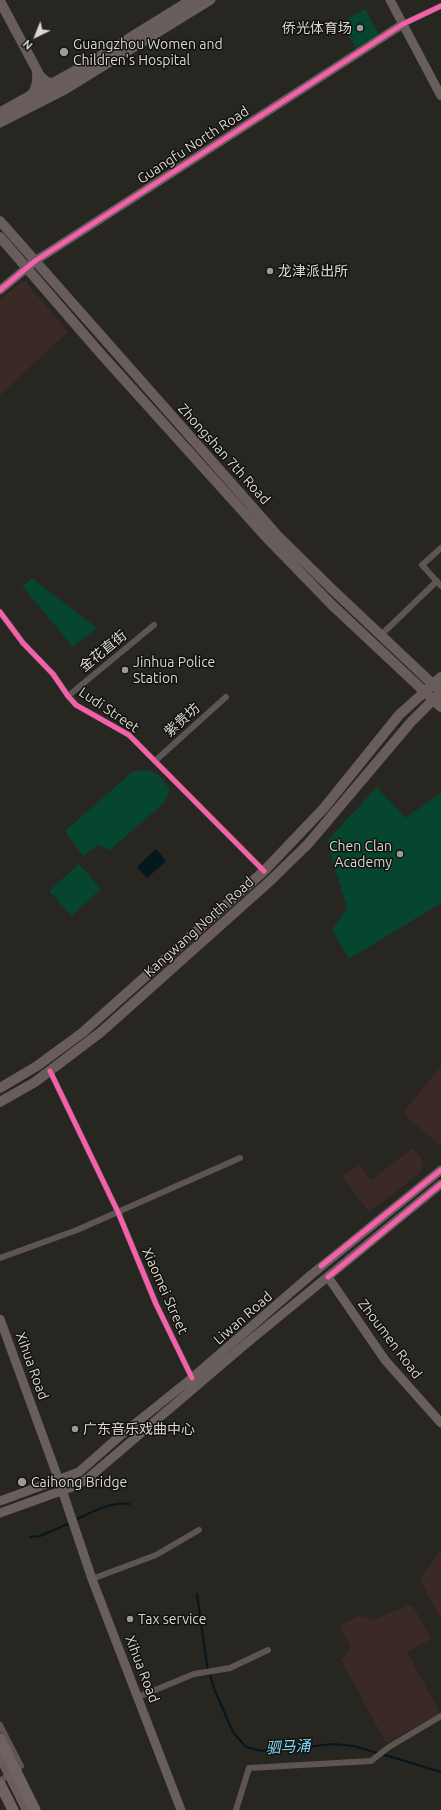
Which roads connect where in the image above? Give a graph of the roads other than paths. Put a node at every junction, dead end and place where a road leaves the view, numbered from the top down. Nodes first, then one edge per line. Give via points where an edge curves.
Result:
1 (190, 0) edge
2 (201, 0) edge
3 (211, 0) edge
4 (390, 0) edge
5 (0, 1) edge
6 (441, 6) edge
7 (403, 24) junction
8 (36, 71) junction
9 (69, 81) junction
10 (441, 96) edge
11 (1, 117) edge
12 (0, 221) edge
13 (0, 237) edge
14 (35, 261) junction
15 (27, 268) junction
16 (0, 290) edge
17 (441, 548) edge
18 (439, 584) edge
19 (0, 612) edge
20 (154, 625) dead end
21 (380, 636) junction
22 (441, 677) edge
23 (432, 684) junction
24 (424, 691) junction
25 (439, 694) edge
26 (68, 696) junction
27 (226, 697) dead end
28 (441, 707) edge
29 (155, 761) junction
30 (264, 871) junction
31 (50, 1071) junction
32 (0, 1088) edge
33 (0, 1102) edge
34 (240, 1158) dead end
35 (441, 1170) edge
36 (441, 1184) edge
37 (118, 1212) junction
38 (0, 1258) edge
39 (322, 1266) junction
40 (328, 1277) junction
41 (0, 1319) edge
42 (192, 1378) junction
43 (441, 1423) edge
44 (79, 1472) junction
45 (59, 1479) junction
46 (86, 1480) junction
47 (62, 1490) junction
48 (0, 1501) edge
49 (0, 1513) edge
50 (199, 1530) dead end
51 (92, 1579) junction
52 (268, 1650) dead end
53 (138, 1697) junction
54 (441, 1716) edge
55 (0, 1725) edge
56 (0, 1739) edge
57 (0, 1756) edge
58 (0, 1767) edge
59 (0, 1782) edge
60 (13, 1810) edge
61 (21, 1810) edge
62 (27, 1810) edge
63 (35, 1810) edge
64 (181, 1810) edge
65 (236, 1810) edge

1 - 11 main road
2 - 9 main road
3 - 11 main road via 65,90
4 - 7 main road
5 - 8 main road
6 - 7 street
7 - 10 main road
7 - 14 main road, Guangfu North Road
8 - 9 main road via 48,83
8 - 11 main road via 37,85 30,97
9 - 11 main road
12 - 14 main road, Zhongshan 7th Road
13 - 15 main road, Zhongshan 7th Road
14 - 15 main road, Guangfu North Road
14 - 21 main road, Zhongshan 7th Road via 278,536
15 - 16 main road, Guangfu North Road
15 - 24 main road, Zhongshan 7th Road via 269,541 332,605
17 - 18 street via 422,565
18 - 21 street
19 - 26 street, Ludi Street via 23,643 53,674
20 - 26 street, 金花直街
21 - 23 main road, Zhongshan 7th Road
22 - 23 main road, Kangwang North Road
23 - 24 main road, Kangwang North Road
23 - 25 main road, Zhongshan 7th Road
24 - 25 main road, Zhongshan 7th Road
24 - 30 main road, Kangwang North Road via 385,730 314,820
25 - 28 main road, Zhongshan 7th Road
25 - 31 main road, Kangwang North Road via 411,722 308,844 275,877 101,1032
26 - 29 street, Ludi Street via 83,709 129,735
27 - 29 street, 紫贵坊
29 - 30 street, Ludi Street
30 - 32 main road, Kangwang North Road via 82,1033 37,1066
31 - 33 main road, Kangwang North Road
31 - 37 street, Xiaomei Street
34 - 37 street
35 - 39 main road, Liwan Road
36 - 40 main road, Liwan Road
37 - 38 street
37 - 42 street, Xiaomei Street via 156,1304
39 - 40 street, Zhoumen Road
39 - 42 main road, Liwan Road
40 - 43 main road, Zhoumen Road via 385,1360
40 - 46 main road, Liwan Road
41 - 45 main road, Xihua Road
42 - 44 main road, Liwan Road
44 - 45 main road, Liwan Road
44 - 46 main road
45 - 47 main road, Xihua Road
45 - 48 main road, Liwan Road
46 - 47 main road, Liwan Road
47 - 49 main road, Liwan Road
47 - 51 main road, Xihua Road
50 - 51 street via 156,1555
51 - 53 main road, Xihua Road
52 - 53 street via 230,1668 194,1674
53 - 64 main road, Xihua Road
54 - 65 street via 389,1747 371,1761 249,1768
55 - 59 street via 21,1766
56 - 63 highway
57 - 62 main road
58 - 61 main road
59 - 60 highway

